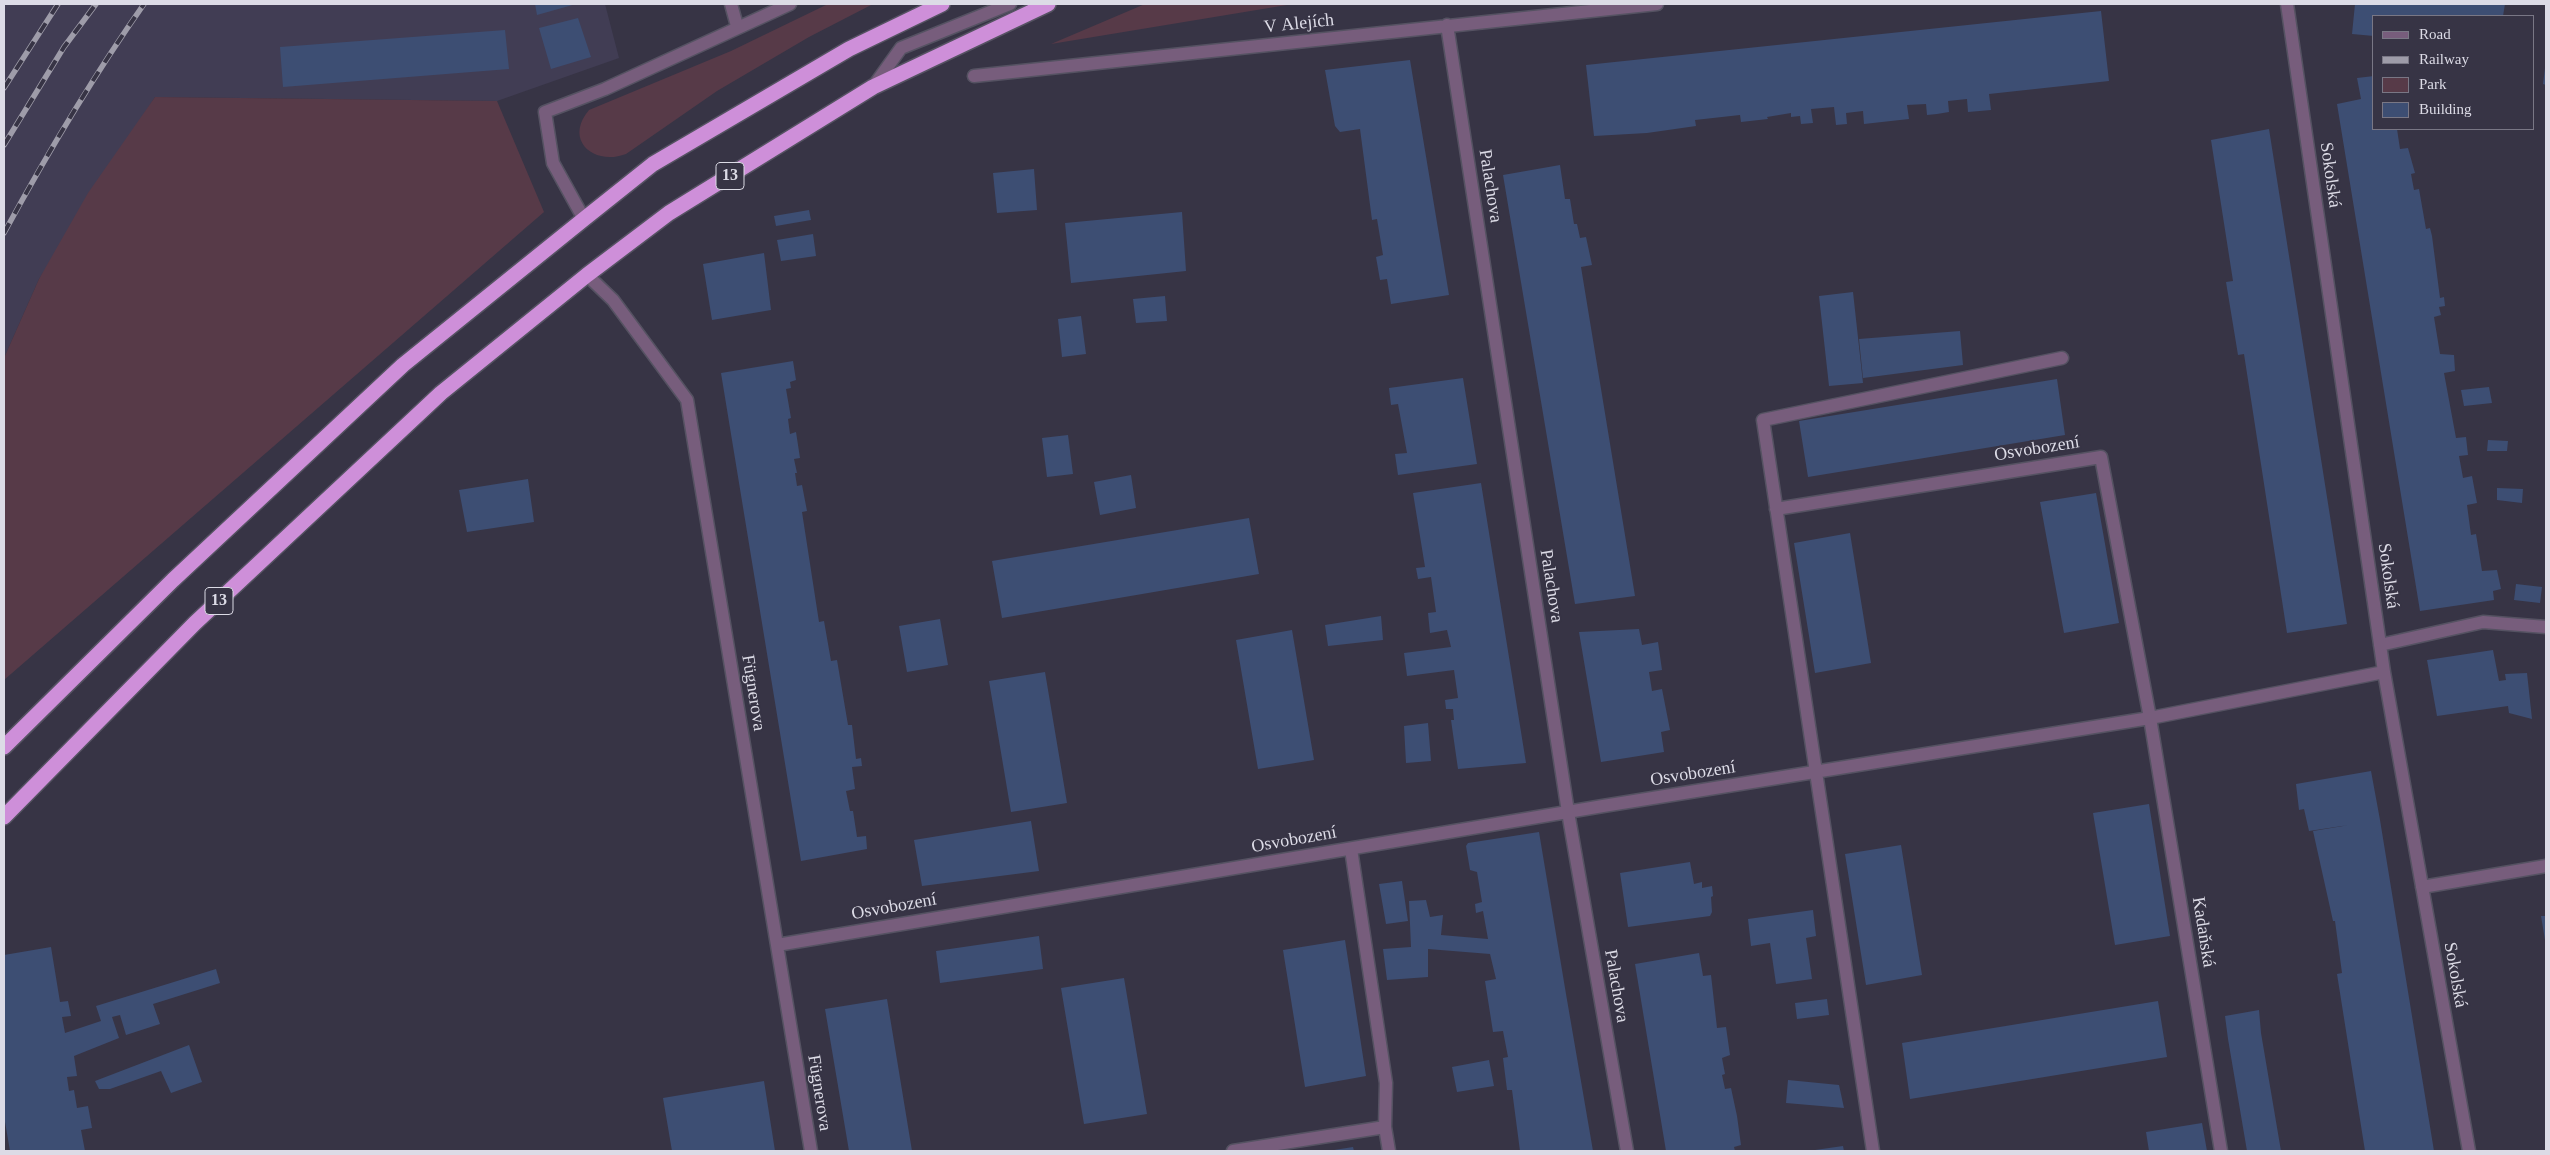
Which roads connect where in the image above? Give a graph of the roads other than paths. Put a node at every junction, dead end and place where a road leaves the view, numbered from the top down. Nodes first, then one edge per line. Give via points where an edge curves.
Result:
1 (731, 4) edge
2 (790, 4) edge
3 (942, 4) edge
4 (1010, 4) edge
5 (1048, 4) edge
6 (1657, 4) edge
7 (2287, 4) edge
8 (1447, 25) junction
9 (737, 26) junction
10 (974, 76) dead end
11 (873, 87) junction
12 (584, 219) junction
13 (587, 275) junction
14 (2062, 358) dead end
15 (1776, 508) junction
16 (2546, 627) edge
17 (2380, 645) junction
18 (2384, 672) junction
19 (2150, 718) junction
20 (4, 747) edge
21 (1817, 771) junction
22 (1568, 812) junction
23 (4, 817) edge
24 (1351, 849) junction
25 (2546, 866) edge
26 (2422, 887) junction
27 (777, 945) junction
28 (1385, 1127) junction
29 (811, 1151) edge
30 (1233, 1151) edge
31 (1389, 1151) edge
32 (1627, 1151) edge
33 (1873, 1151) edge
34 (2221, 1151) edge
35 (2469, 1151) edge

1 - 9 street
2 - 9 street
3 - 12 highway via 849,49 654,164
4 - 11 street via 901,48
5 - 11 highway, 13
6 - 8 street, V Alejích
7 - 17 street, Sokolská
8 - 10 street, V Alejích
8 - 22 street, Palachova
9 - 12 street via 605,89 545,112 553,164
11 - 13 highway, 13 via 670,213
12 - 20 highway via 403,365 173,580
13 - 23 highway, 13 via 441,393 195,623
13 - 27 street, Fügnerova via 613,300 687,400
14 - 15 street via 1763,420
15 - 19 street, Osvobození via 2101,457
15 - 21 street
16 - 17 street via 2483,622
17 - 18 street, Sokolská
18 - 19 street, Osvobození
18 - 26 street, Sokolská
19 - 21 street, Osvobození
19 - 34 street, Kadaňská
21 - 22 street, Osvobození
21 - 33 street
22 - 24 street, Osvobození
22 - 32 street, Palachova
24 - 27 street, Osvobození
24 - 28 street via 1386,1083
25 - 26 street
26 - 35 street, Sokolská
27 - 29 street, Fügnerova
28 - 30 street
28 - 31 street

